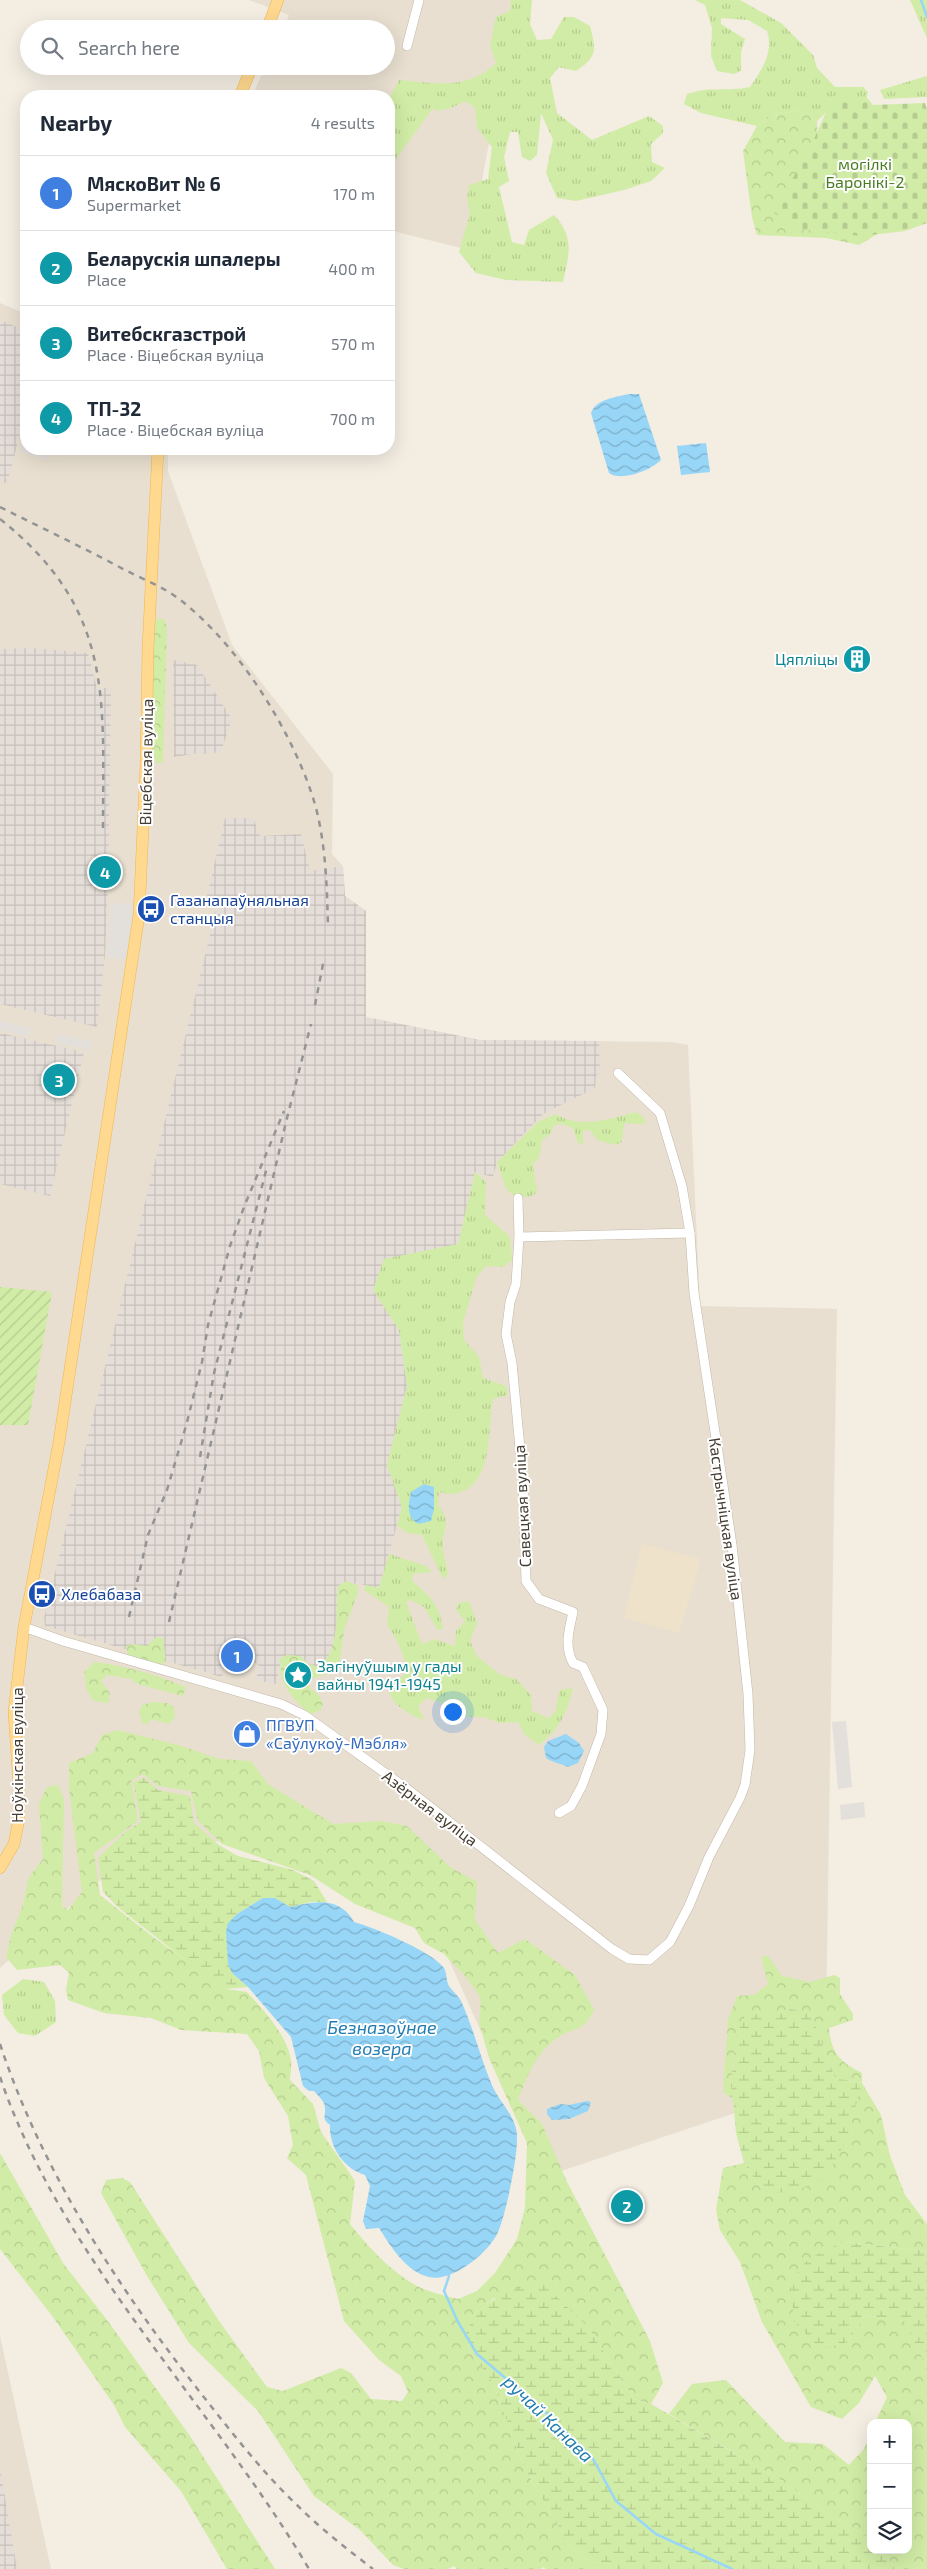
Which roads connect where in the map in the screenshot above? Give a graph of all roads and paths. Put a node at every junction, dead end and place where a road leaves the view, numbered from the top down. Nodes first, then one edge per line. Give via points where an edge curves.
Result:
1 (278, 0) edge
2 (419, 0) edge
3 (270, 20) edge
4 (408, 46) dead end
5 (248, 75) edge
6 (242, 90) edge
7 (157, 455) edge
8 (618, 1074) dead end
9 (518, 1198) dead end
10 (690, 1234) junction
11 (519, 1237) junction
12 (29, 1608) joint
13 (24, 1626) junction
14 (559, 1813) dead end
15 (0, 1868) edge
16 (649, 1960) joint

1 - 3 main road
2 - 4 street
5 - 6 main road
7 - 12 main road, Віцебская вуліца via 139,915 59,1442
8 - 10 street, Кастрычніцкая вуліца via 660,1113 682,1186
9 - 11 street, Савецкая вуліца
10 - 11 street
10 - 16 street, Кастрычніцкая вуліца via 694,1294 732,1545 748,1694 750,1750 740,1798 709,1857 690,1906 670,1942
11 - 14 street, Савецкая вуліца via 516,1284 506,1334 512,1363 523,1480 526,1581 540,1599 573,1612 568,1654 573,1663 584,1667 604,1710 601,1734 582,1786 570,1806
12 - 13 main road, Ноўкінская вуліца
13 - 15 main road, Ноўкінская вуліца via 14,1712 19,1819 14,1844
13 - 16 street, Азёрная вуліца via 63,1641 281,1704 304,1715 406,1788 612,1949 629,1959

